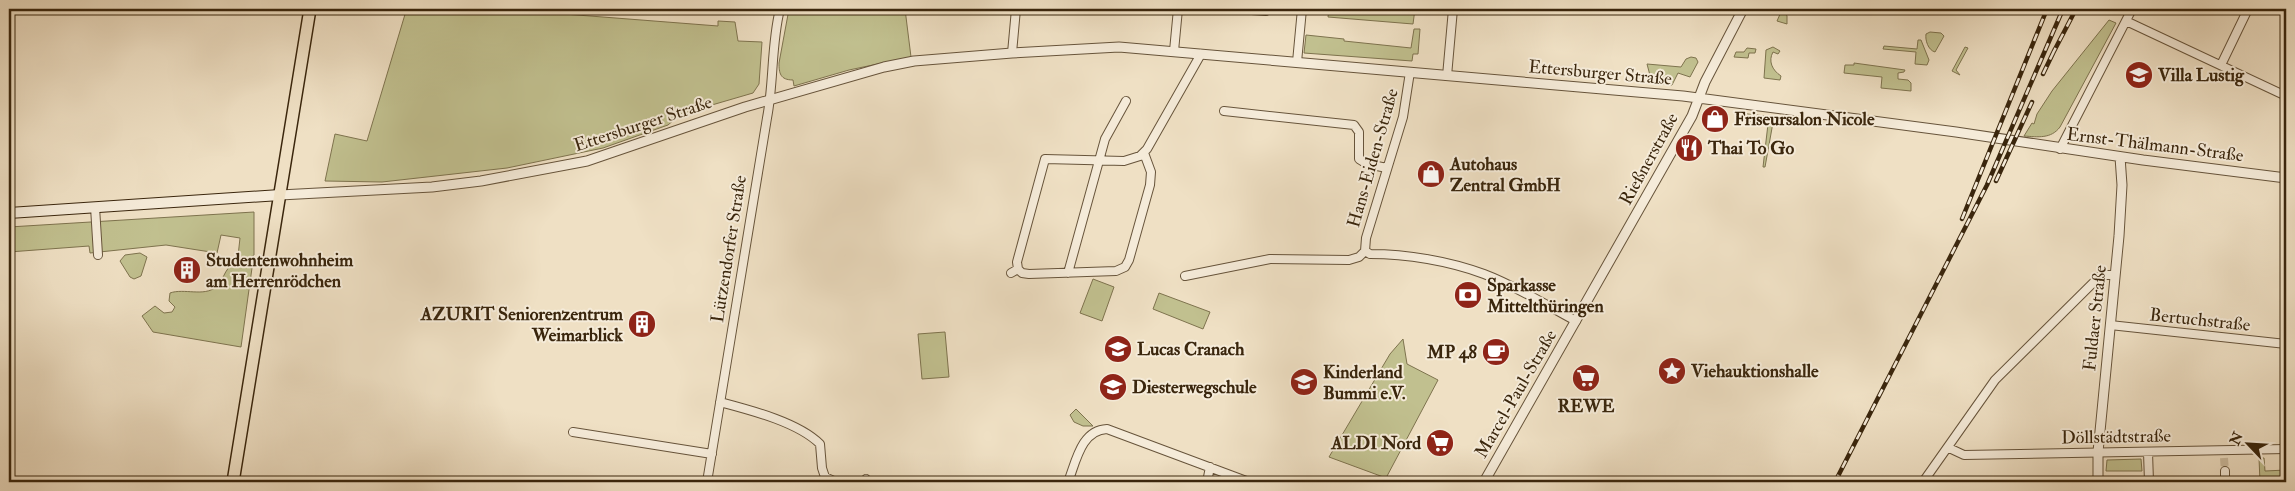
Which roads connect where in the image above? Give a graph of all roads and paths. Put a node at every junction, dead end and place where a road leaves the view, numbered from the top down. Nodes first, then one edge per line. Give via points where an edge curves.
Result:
1 (310, 9) edge
2 (780, 9) edge
3 (1016, 9) edge
4 (1178, 9) edge
5 (1236, 9) edge
6 (1302, 9) edge
7 (1453, 9) edge
8 (1744, 9) edge
9 (2132, 9) edge
10 (2248, 9) edge
11 (1266, 11) dead end
12 (2126, 21) junction
13 (1174, 51) junction
14 (1012, 52) junction
15 (1202, 54) junction
16 (1297, 62) junction
17 (2221, 65) junction
18 (1410, 72) junction
19 (1447, 76) junction
20 (2286, 96) edge
21 (1699, 98) junction
22 (769, 100) junction
23 (1126, 101) dead end
24 (1224, 111) dead end
25 (2020, 143) joint
26 (2060, 149) junction
27 (1144, 153) junction
28 (2120, 157) junction
29 (1099, 160) junction
30 (1387, 168) junction
31 (2286, 178) edge
32 (280, 195) junction
33 (95, 207) junction
34 (9, 213) edge
35 (1365, 251) junction
36 (98, 256) dead end
37 (1018, 269) junction
38 (1068, 273) junction
39 (1010, 274) dead end
40 (2115, 275) junction
41 (1185, 276) dead end
42 (1576, 321) junction
43 (2110, 325) junction
44 (2286, 344) edge
45 (720, 402) junction
46 (573, 432) dead end
47 (2286, 447) edge
48 (1949, 448) junction
49 (2098, 452) junction
50 (2148, 452) junction
51 (712, 454) junction
52 (1210, 467) junction
53 (2225, 471) tunnel mouth
54 (233, 482) edge
55 (707, 482) edge
56 (836, 482) edge
57 (1068, 482) edge
58 (1207, 482) edge
59 (1249, 482) edge
60 (1484, 482) edge
61 (1923, 482) edge
62 (2098, 482) edge
63 (2149, 482) edge
64 (2225, 482) edge

1 - 32 main road
2 - 22 street, Lützendorfer Straße
3 - 14 street
4 - 13 street
5 - 11 street
6 - 16 street
7 - 19 street
8 - 21 street, Rießnerstraße
9 - 12 street
10 - 17 street
12 - 17 street
12 - 26 street
13 - 14 street, Ettersburger Straße via 1119,48
13 - 15 street, Ettersburger Straße
14 - 22 street, Ettersburger Straße via 914,61
15 - 16 street, Ettersburger Straße
15 - 27 street
16 - 18 street, Ettersburger Straße
17 - 20 street
18 - 19 street, Ettersburger Straße
18 - 30 street, Hans-Eiden-Straße via 1403,117
19 - 21 street, Ettersburger Straße
21 - 25 street, Ettersburger Straße
21 - 42 street, Rießnerstraße via 1692,116
22 - 32 street, Ettersburger Straße via 595,159 530,173 432,187
22 - 45 street, Lützendorfer Straße
23 - 29 street via 1105,138
24 - 30 street via 1354,125 1359,132 1359,159
25 - 26 street, Ernst-Thälmann-Straße
26 - 28 street, Ernst-Thälmann-Straße
27 - 29 street via 1124,161
27 - 38 street via 1151,172 1150,186 1128,264 1116,271
28 - 31 street, Ernst-Thälmann-Straße
28 - 40 street, Fuldaer Straße via 2122,185
29 - 37 street via 1046,159 1017,262
29 - 38 street
30 - 35 street, Hans-Eiden-Straße
32 - 33 main road
32 - 54 main road
33 - 34 main road
33 - 36 street
35 - 41 street via 1354,260 1270,259
35 - 42 street via 1446,263 1475,271
37 - 38 street via 1029,274
37 - 39 street
40 - 43 street, Fuldaer Straße
40 - 48 street via 2101,275 2002,372
42 - 60 street, Marcel-Paul-Straße
43 - 44 street, Bertuchstraße
43 - 49 street, Fuldaer Straße
45 - 51 street, Lützendorfer Straße
45 - 56 street via 810,434 820,444 825,477
46 - 51 street
47 - 50 street, Döllstädtstraße via 2224,454
48 - 49 street, Döllstädtstraße via 1964,455
48 - 61 street
49 - 50 street, Döllstädtstraße
49 - 62 street, Fuldaer Straße
50 - 63 street
51 - 55 street, Lützendorfer Straße
52 - 57 street via 1114,431 1101,430 1088,436
52 - 58 street
52 - 59 street
53 - 64 street

